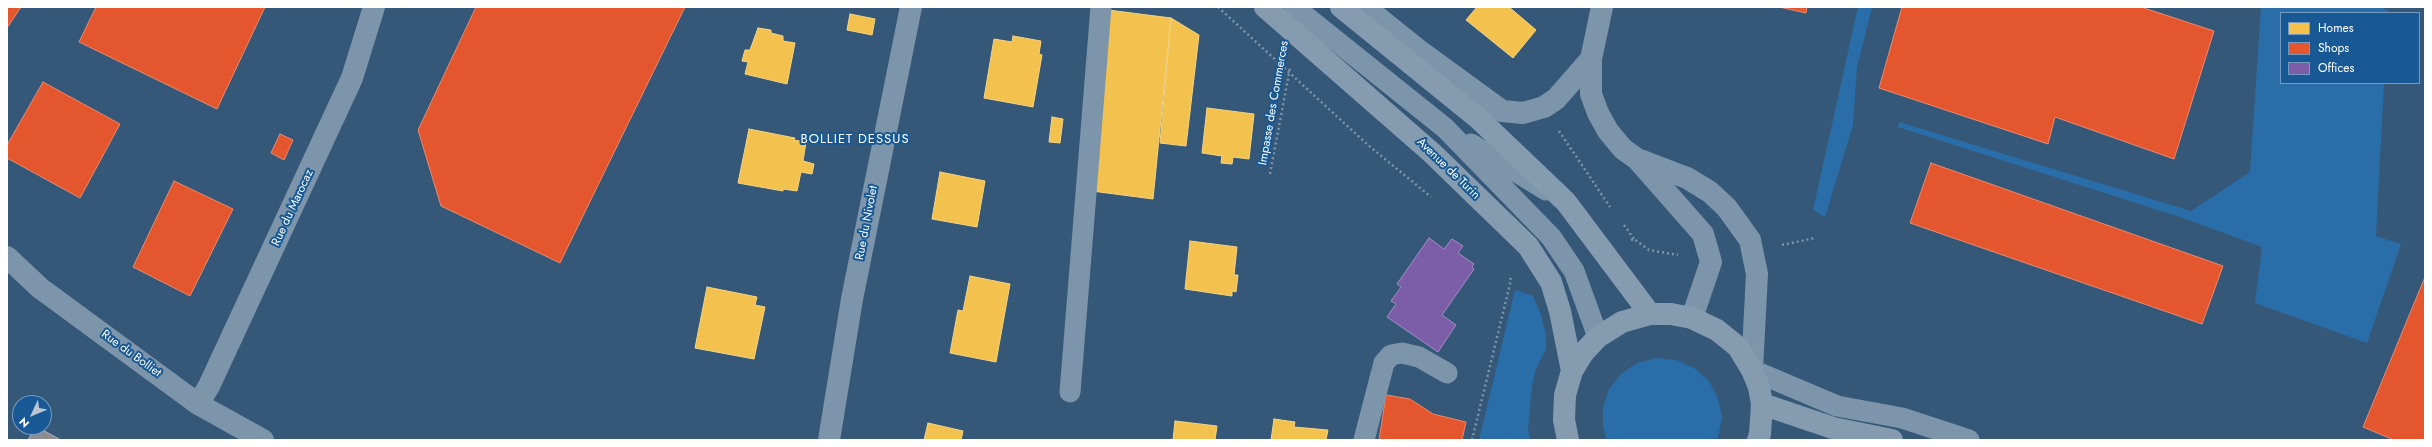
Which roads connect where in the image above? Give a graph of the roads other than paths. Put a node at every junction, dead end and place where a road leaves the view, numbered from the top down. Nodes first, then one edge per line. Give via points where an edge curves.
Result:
1 (374, 7) edge
2 (911, 7) edge
3 (1101, 7) edge
4 (1265, 7) edge
5 (1294, 7) edge
6 (1341, 7) edge
7 (1365, 7) edge
8 (1602, 7) edge
9 (1591, 59) junction
10 (1445, 128) junction
11 (1637, 159) junction
12 (1566, 202) junction
13 (7, 257) edge
14 (1650, 314) junction
15 (1692, 318) junction
16 (1598, 337) junction
17 (1752, 370) junction
18 (1572, 371) junction
19 (1447, 373) dead end
20 (1070, 392) dead end
21 (198, 404) junction
22 (1762, 404) junction
23 (263, 440) edge
24 (829, 440) edge
25 (1364, 440) edge
26 (1568, 440) edge
27 (1758, 440) edge
28 (1892, 440) edge
29 (1969, 440) edge

1 - 21 street, Rue du Marocaz via 352,78
2 - 24 street, Rue du Nivolet via 852,299
3 - 20 lane
4 - 18 main road, Avenue de Turin via 1432,153 1528,246 1551,282 1560,311
5 - 10 lane
6 - 12 main road via 1479,119
7 - 9 street via 1502,111 1523,113 1544,107 1556,99
8 - 9 street
9 - 11 street via 1591,94 1598,113 1623,149
10 - 12 lane
10 - 16 lane via 1551,237 1574,271
11 - 15 street via 1703,234 1711,262
11 - 17 street via 1686,178 1710,192 1727,208 1750,240 1757,274
12 - 14 main road
13 - 21 street, Rue du Bolliet via 40,288
14 - 15 main road
14 - 16 main road via 1622,322
15 - 17 main road via 1717,330 1738,347
16 - 18 main road via 1583,353
17 - 22 main road
17 - 29 lane via 1837,406 1902,418
18 - 26 main road via 1565,395 1564,420
19 - 25 lane via 1419,357 1402,353 1391,355 1384,363
21 - 23 street, Rue du Bolliet
22 - 27 main road
22 - 28 main road via 1833,428

